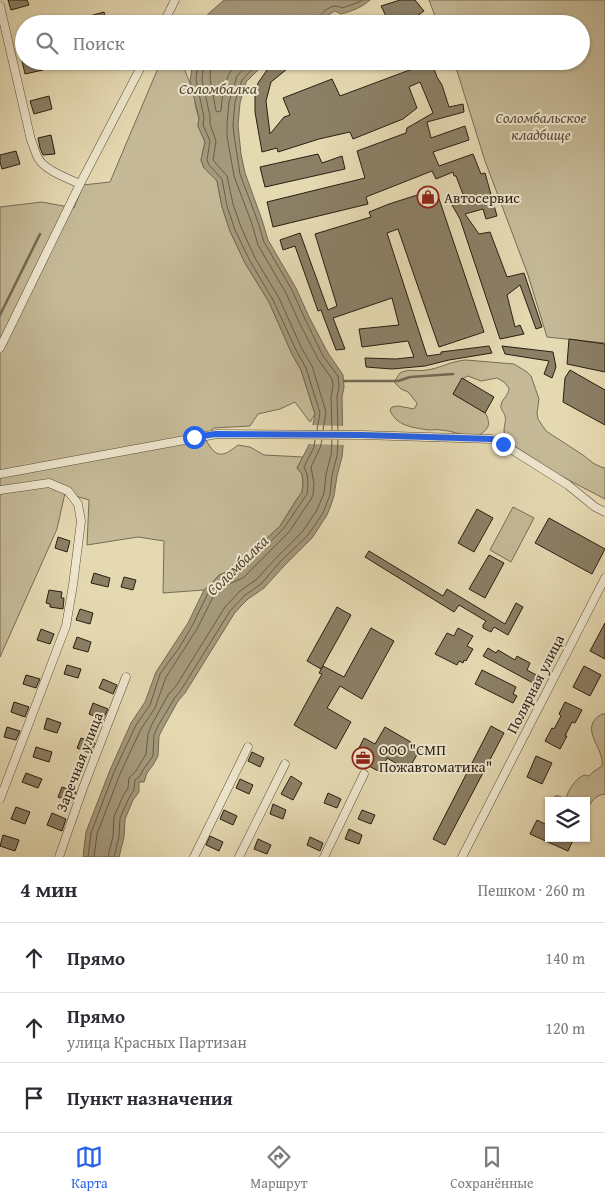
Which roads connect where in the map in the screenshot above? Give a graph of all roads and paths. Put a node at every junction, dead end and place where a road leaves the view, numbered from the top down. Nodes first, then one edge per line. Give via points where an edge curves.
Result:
1 (175, 0) edge
2 (0, 6) edge
3 (168, 15) edge
4 (15, 69) edge
5 (15, 70) edge
6 (139, 70) edge
7 (80, 184) junction
8 (0, 348) edge
9 (0, 474) edge
10 (0, 490) edge
11 (605, 512) edge
12 (605, 578) edge
13 (126, 678) dead end
14 (248, 747) dead end
15 (285, 764) dead end
16 (364, 774) dead end
17 (0, 799) edge
18 (59, 857) edge
19 (194, 857) edge
20 (239, 857) edge
21 (324, 857) edge
22 (462, 857) edge

1 - 3 street
2 - 4 street
5 - 7 street via 37,157 52,171
6 - 7 street
7 - 8 street
9 - 11 street via 216,434 492,439 568,485
10 - 17 street via 49,484 68,491 78,504 80,521 66,626
12 - 22 street, Полярная улица
13 - 18 street, Заречная улица
14 - 19 street
15 - 20 street
16 - 21 street

